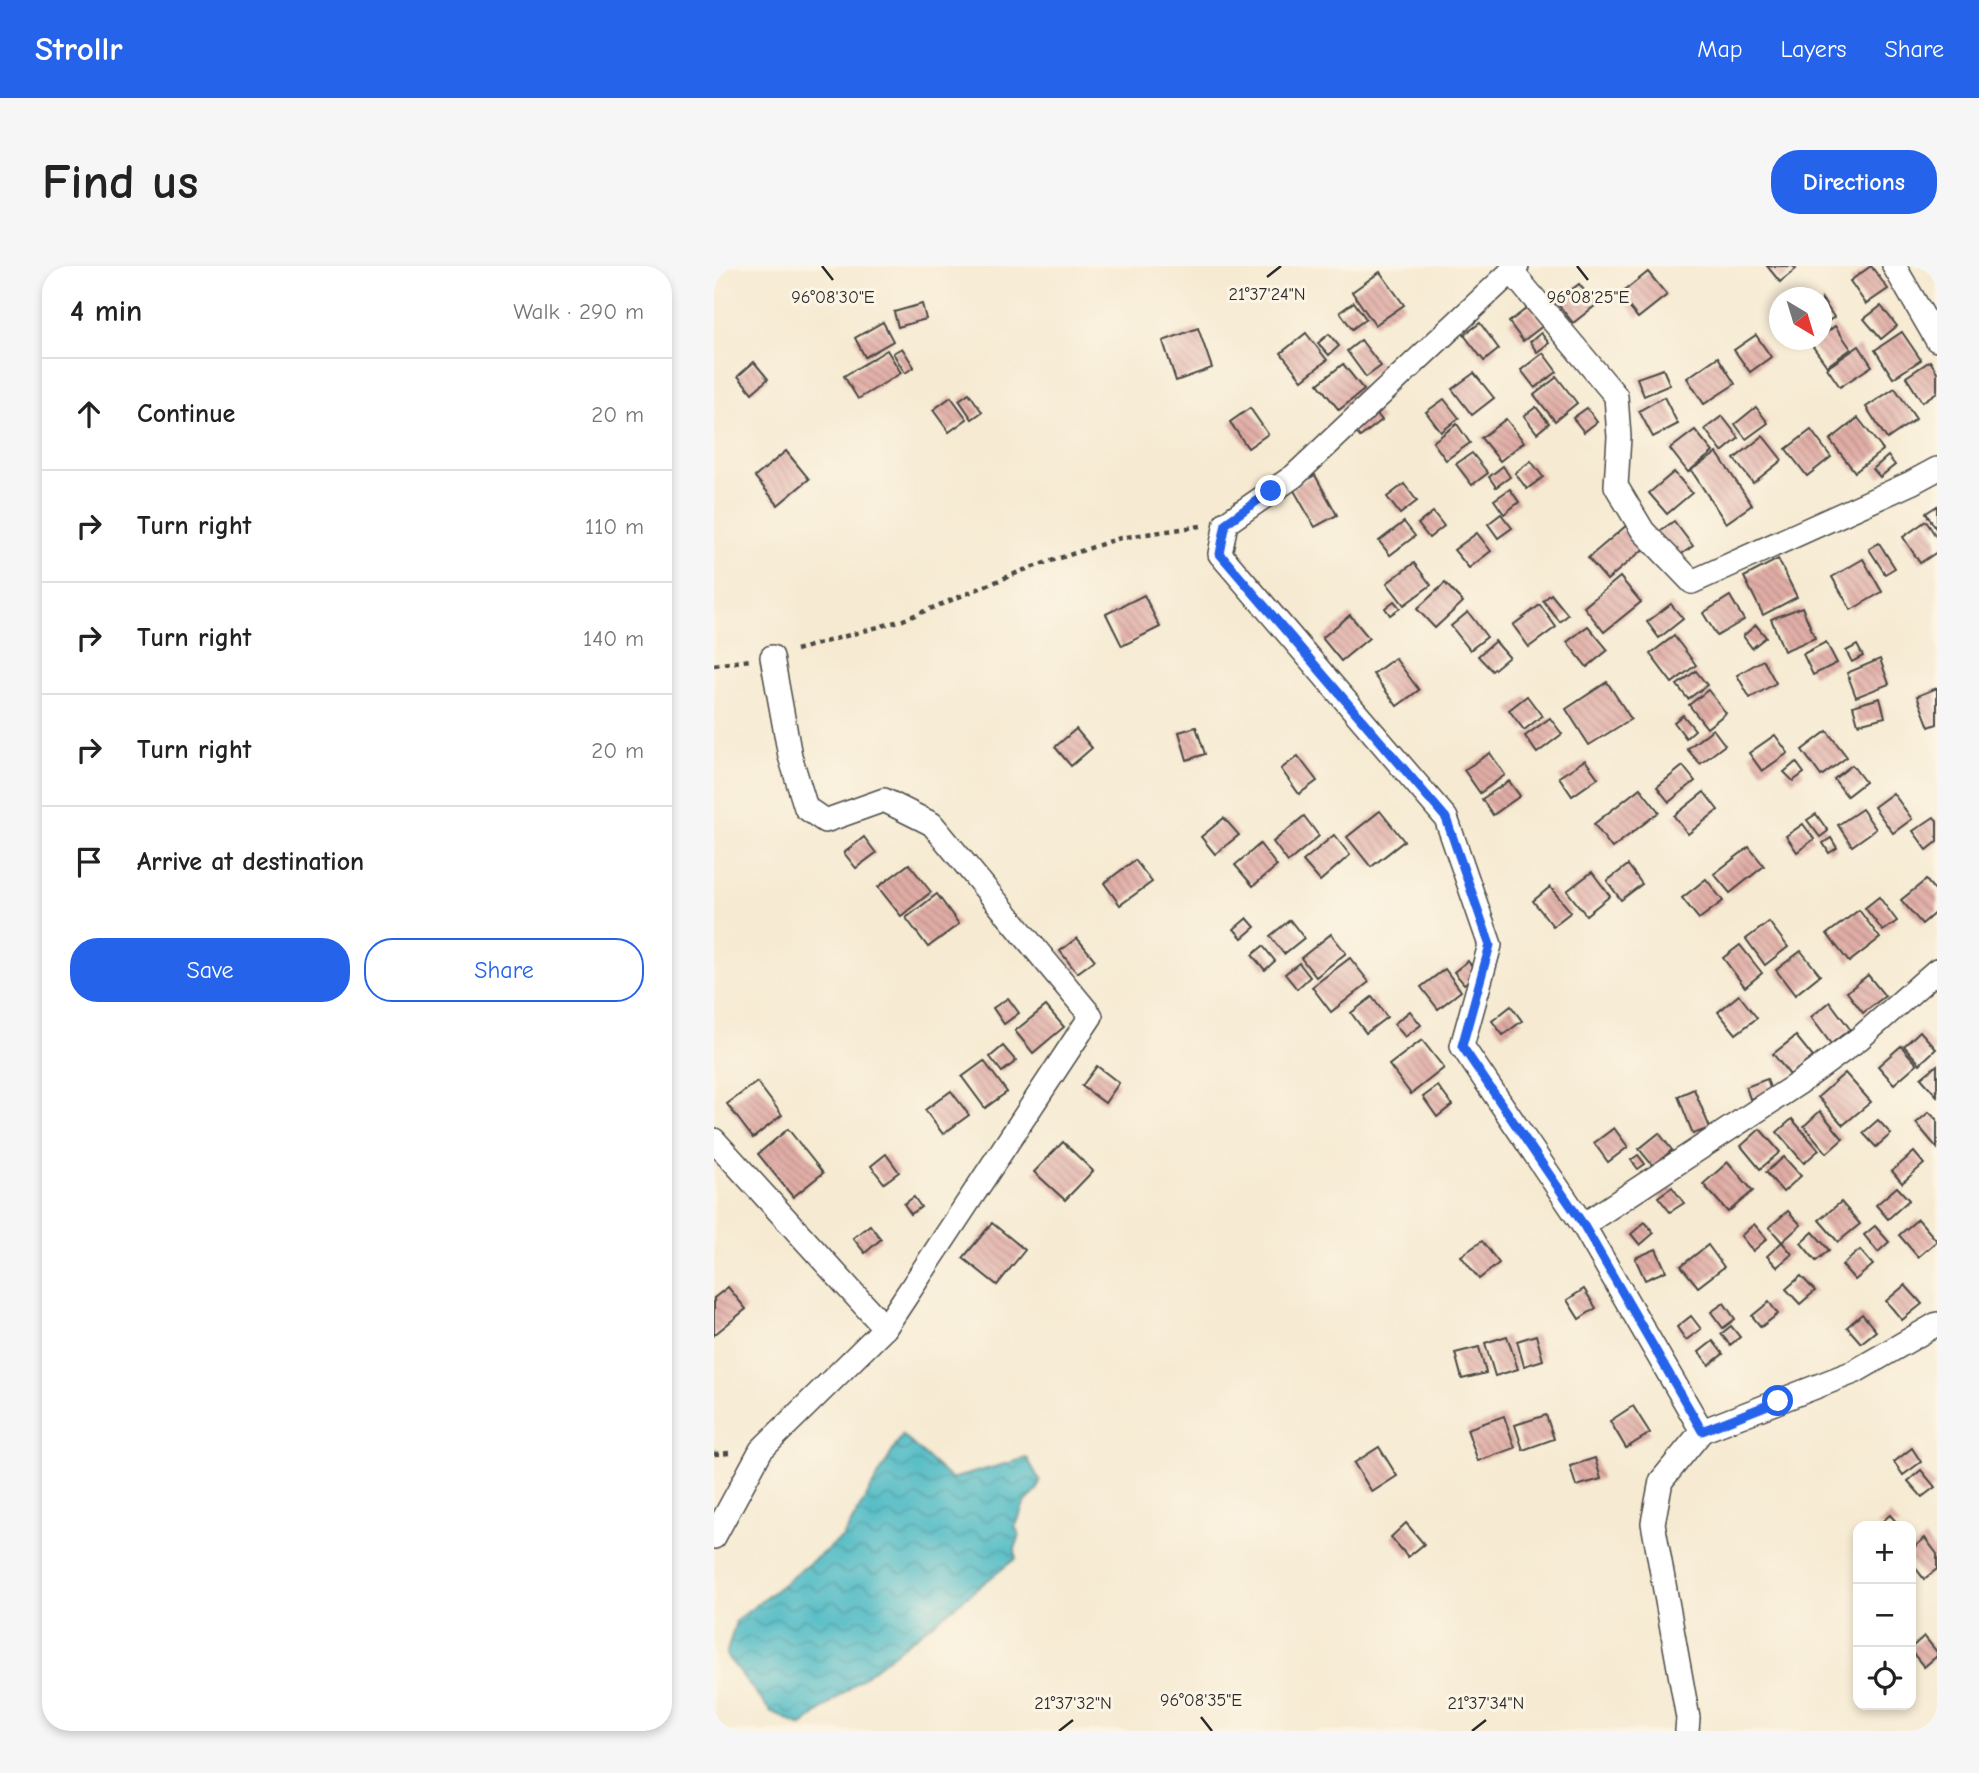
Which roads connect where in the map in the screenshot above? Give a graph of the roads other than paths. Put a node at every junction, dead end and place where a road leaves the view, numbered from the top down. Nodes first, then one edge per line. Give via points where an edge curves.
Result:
1 (1894, 266) edge
2 (1514, 269) edge
3 (1937, 340) edge
4 (1937, 469) edge
5 (772, 657) road end
6 (1937, 970) edge
7 (714, 1140) edge
8 (1583, 1224) junction
9 (1937, 1324) edge
10 (884, 1328) junction
11 (1702, 1431) junction
12 (714, 1537) edge
13 (1687, 1731) edge

1 - 3 street
2 - 4 street via 1616,396 1616,486 1643,531 1692,582
2 - 8 street via 1294,475 1226,523 1220,554 1446,818 1490,945 1462,1046
5 - 10 street via 790,756 806,808 825,821 884,800 932,824 1091,1016
6 - 8 street via 1809,1076
7 - 10 street
8 - 11 street
9 - 11 street via 1854,1372
10 - 12 street via 761,1450
11 - 13 street via 1661,1481 1653,1522

